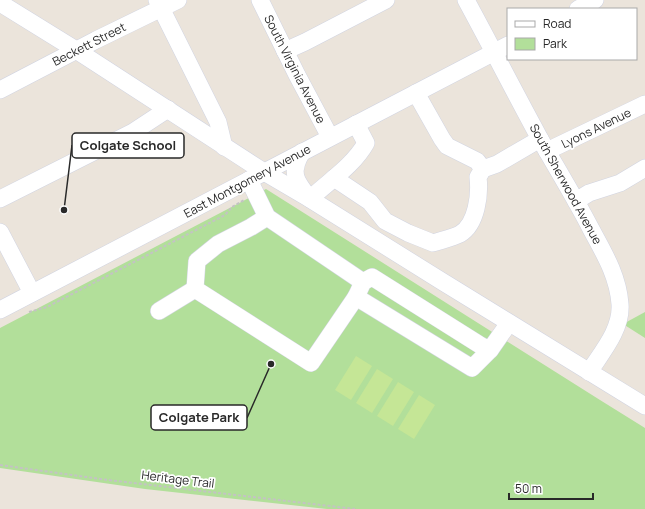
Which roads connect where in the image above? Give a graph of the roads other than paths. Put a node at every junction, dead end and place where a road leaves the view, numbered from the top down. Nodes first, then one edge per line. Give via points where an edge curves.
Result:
1 (178, 0) edge
2 (260, 0) edge
3 (386, 0) edge
4 (466, 0) edge
5 (595, 0) edge
6 (0, 3) edge
7 (159, 4) edge
8 (365, 5) edge
9 (580, 8) edge
10 (501, 49) edge
11 (76, 50) junction
12 (285, 51) junction
13 (0, 90) edge
14 (416, 93) junction
15 (168, 109) junction
16 (643, 111) edge
17 (356, 124) junction
18 (330, 137) junction
19 (544, 145) junction
20 (224, 146) junction
21 (302, 152) junction
22 (645, 168) edge
23 (483, 169) junction
24 (264, 172) junction
25 (334, 178) junction
26 (249, 180) junction
27 (0, 199) edge
28 (310, 199) junction
29 (576, 201) junction
30 (267, 217) junction
31 (0, 232) edge
32 (368, 279) junction
33 (195, 289) junction
34 (32, 293) junction
35 (356, 297) junction
36 (0, 310) edge
37 (160, 311) dead end
38 (509, 323) junction
39 (490, 350) junction
40 (589, 372) junction
41 (645, 406) edge

1 - 7 street, Beckett Street
2 - 12 street, South Virginia Avenue
3 - 8 street
4 - 10 street, South Sherwood Avenue
5 - 9 street
6 - 11 street
7 - 11 street, Beckett Street
7 - 20 street via 218,122
8 - 12 street
10 - 14 street, East Montgomery Avenue
10 - 19 street, South Sherwood Avenue
11 - 13 street, Beckett Street
11 - 15 street
12 - 18 street, South Virginia Avenue
14 - 17 street, East Montgomery Avenue
14 - 23 street via 447,146 477,161
15 - 20 street
15 - 27 street via 133,132
16 - 19 street, Lyons Avenue
17 - 18 street, East Montgomery Avenue
17 - 25 street via 366,143
18 - 21 street, East Montgomery Avenue
19 - 23 street, Lyons Avenue
19 - 29 street, South Sherwood Avenue
20 - 24 street
21 - 24 street, East Montgomery Avenue
21 - 28 street via 294,171 299,185
22 - 29 street via 620,183
23 - 25 street via 478,177 476,209 471,221 461,233 433,243 385,221 370,202
24 - 26 street, East Montgomery Avenue
24 - 28 street
25 - 28 street
26 - 30 street
26 - 34 street, East Montgomery Avenue
28 - 38 street
29 - 40 street, South Sherwood Avenue via 611,267 618,287 620,306 616,327
30 - 32 street
30 - 33 street via 218,244 197,261
31 - 34 street
32 - 35 street
32 - 39 street
33 - 35 street via 311,363
33 - 37 street
34 - 36 street, East Montgomery Avenue
35 - 39 street via 472,368
38 - 39 street
38 - 40 street
40 - 41 street

